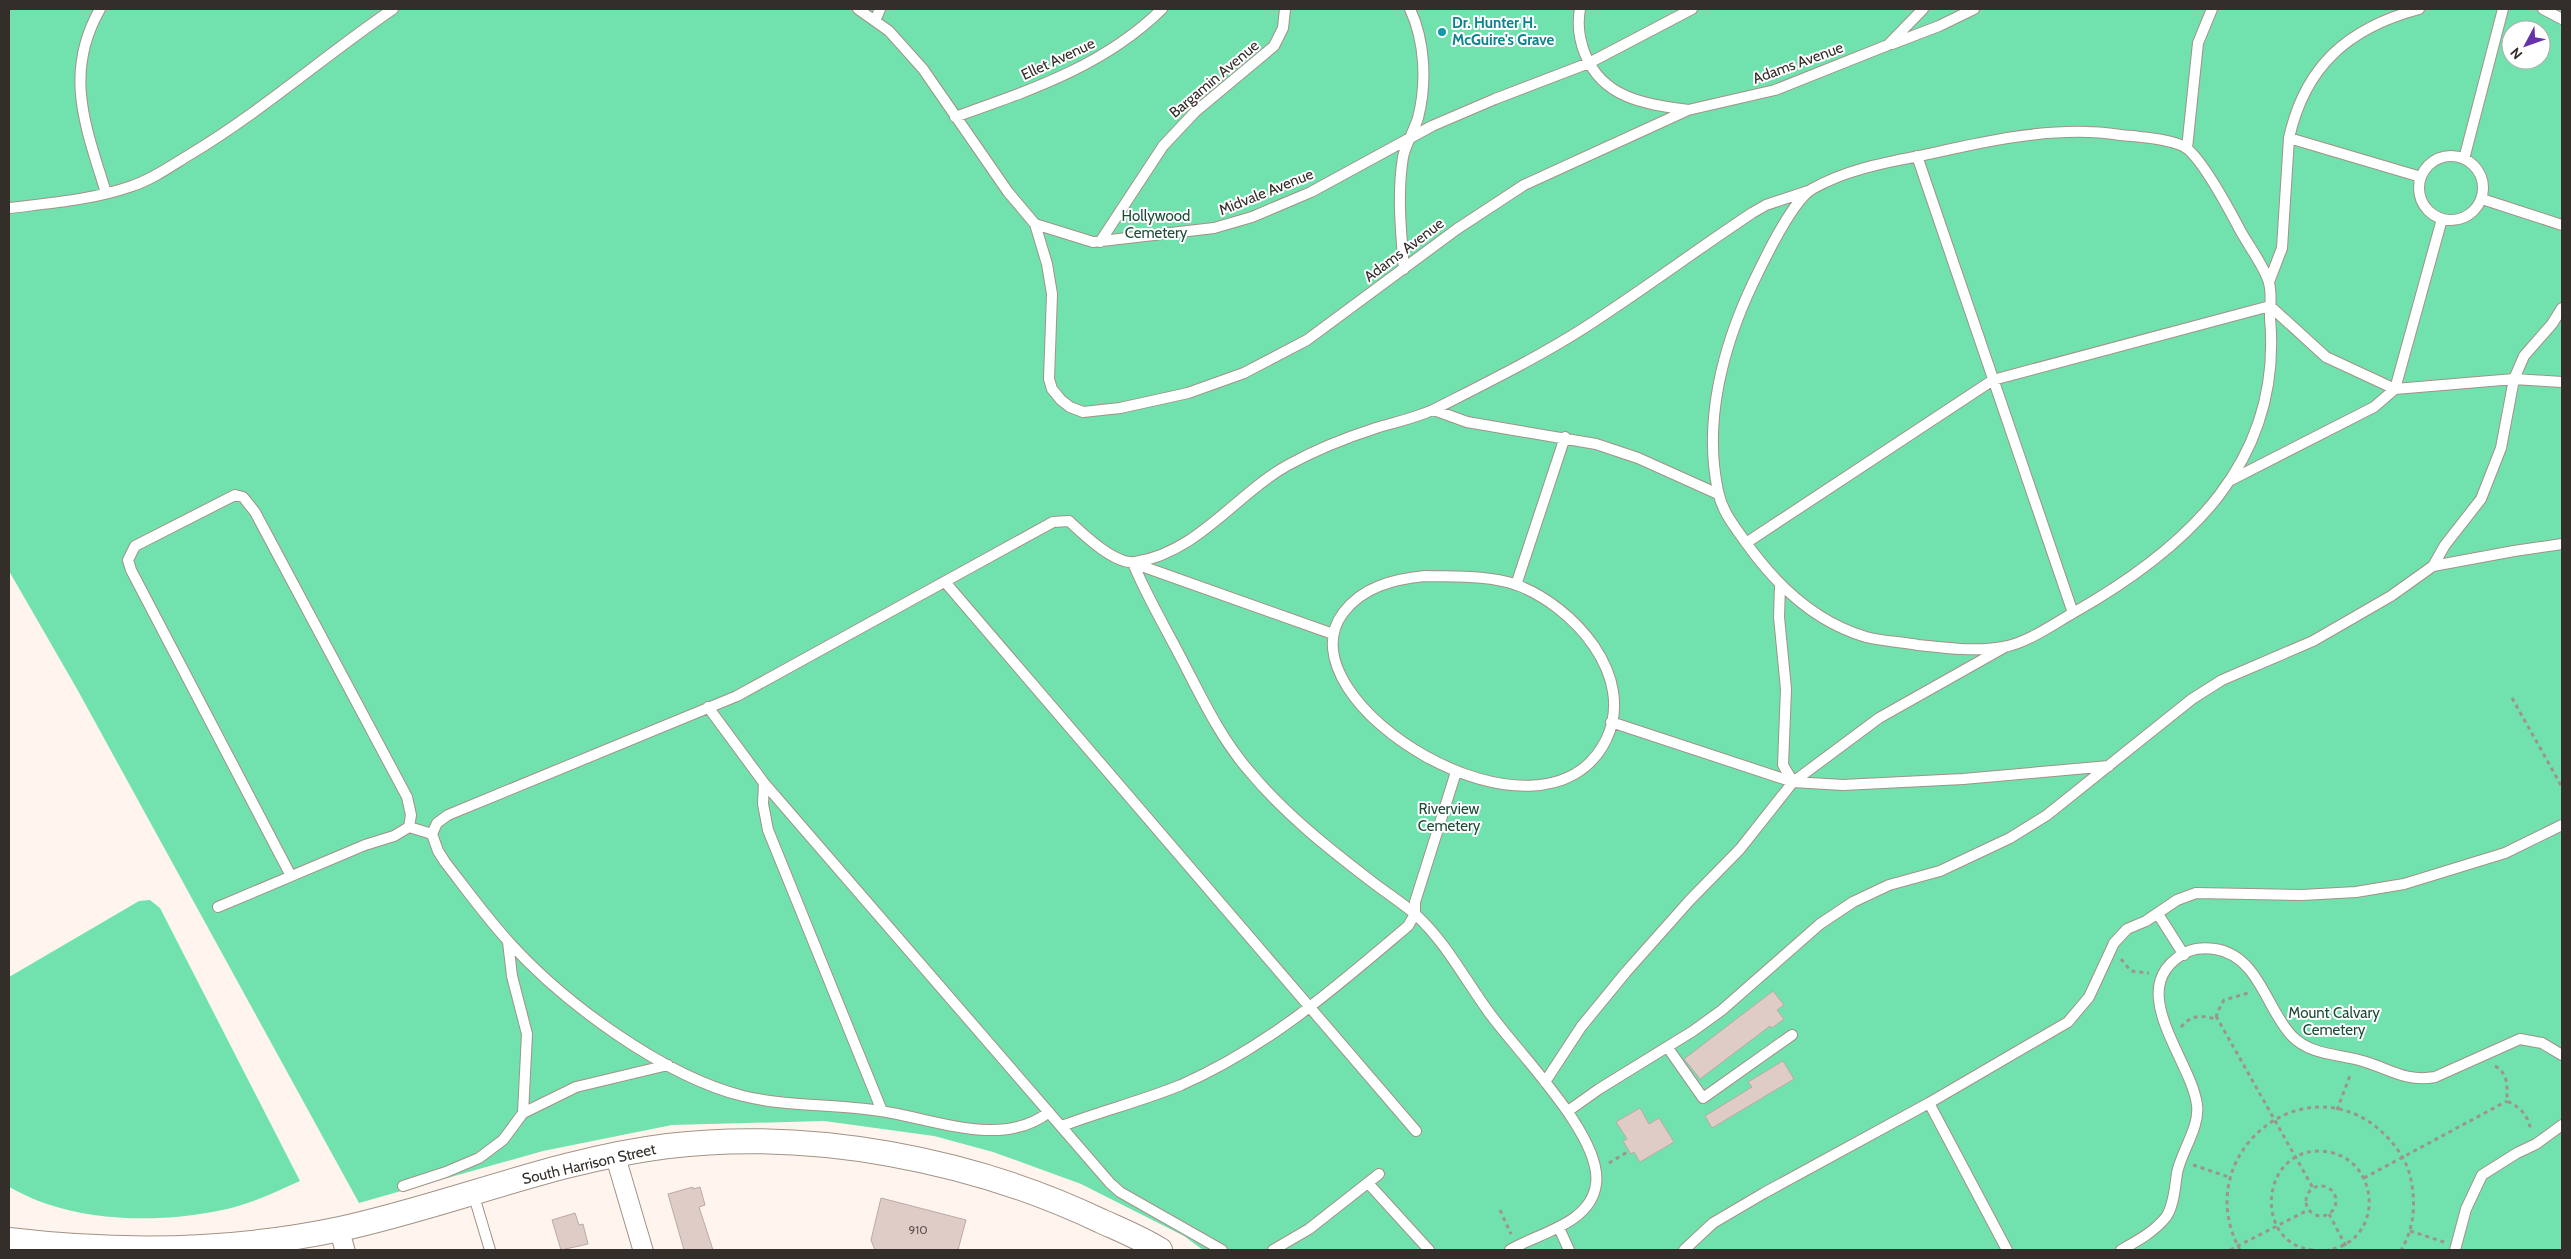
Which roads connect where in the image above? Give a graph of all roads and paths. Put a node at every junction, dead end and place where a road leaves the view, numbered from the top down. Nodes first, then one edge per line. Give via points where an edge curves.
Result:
1 (100, 9) edge
2 (393, 9) edge
3 (858, 9) edge
4 (880, 9) edge
5 (1162, 9) edge
6 (1285, 9) edge
7 (1410, 9) edge
8 (1580, 9) edge
9 (1692, 9) edge
10 (1924, 9) edge
11 (1974, 9) edge
12 (2212, 9) edge
13 (2419, 9) edge
14 (2503, 9) edge
15 (2543, 9) edge
16 (2562, 19) edge
17 (875, 21) junction
18 (1888, 45) junction
19 (1589, 63) junction
20 (1688, 110) junction
21 (955, 117) junction
22 (2289, 138) junction
23 (1408, 139) junction
24 (2188, 148) junction
25 (1917, 156) junction
26 (2464, 159) junction
27 (2421, 177) junction
28 (1808, 191) junction
29 (106, 193) junction
30 (2482, 199) junction
31 (9, 208) edge
32 (2442, 219) junction
33 (1035, 224) junction
34 (2562, 225) edge
35 (1100, 242) junction
36 (1404, 268) junction
37 (2269, 282) junction
38 (2270, 306) junction
39 (2562, 308) edge
40 (2514, 379) junction
41 (1993, 380) junction
42 (2562, 382) edge
43 (2395, 389) junction
44 (1434, 410) junction
45 (1565, 437) junction
46 (2231, 480) junction
47 (1718, 494) junction
48 (1746, 543) junction
49 (2562, 544) edge
50 (1133, 563) junction
51 (2433, 566) junction
52 (945, 582) junction
53 (1516, 585) junction
54 (1780, 586) junction
55 (2073, 613) junction
56 (1333, 634) junction
57 (2005, 647) junction
58 (2512, 698) dead end
59 (708, 707) junction
60 (1612, 722) junction
61 (2109, 766) junction
62 (1456, 772) junction
63 (1794, 782) junction
64 (764, 783) junction
65 (2562, 787) edge
66 (2562, 825) edge
67 (409, 827) junction
68 (432, 834) junction
69 (291, 876) junction
70 (218, 907) dead end
71 (1415, 914) junction
72 (2158, 914) junction
73 (508, 942) junction
74 (2114, 943) junction
75 (2184, 955) junction
76 (2167, 970) junction
77 (2269, 1002) junction
78 (1311, 1008) junction
79 (2216, 1016) junction
80 (1792, 1035) dead end
81 (2172, 1043) junction
82 (1668, 1048) junction
83 (2562, 1055) edge
84 (2480, 1057) junction
85 (2356, 1059) junction
86 (668, 1065) junction
87 (1545, 1082) junction
88 (2507, 1101) junction
89 (1929, 1103) junction
90 (2337, 1110) junction
91 (882, 1111) junction
92 (1568, 1111) junction
93 (1049, 1112) junction
94 (523, 1114) junction
95 (2276, 1119) junction
96 (2562, 1124) edge
97 (1062, 1126) junction
98 (1416, 1131) dead end
99 (2531, 1147) junction
100 (1629, 1151) dead end
101 (615, 1155) junction
102 (2403, 1157) junction
103 (2296, 1158) junction
104 (2180, 1160) junction
105 (1598, 1170) junction
106 (1379, 1174) dead end
107 (2229, 1177) junction
108 (2364, 1178) junction
109 (1368, 1182) junction
110 (403, 1186) dead end
111 (2313, 1188) junction
112 (473, 1193) junction
113 (1500, 1210) dead end
114 (2308, 1210) junction
115 (2329, 1214) junction
116 (2276, 1226) junction
117 (1558, 1228) junction
118 (2410, 1231) junction
119 (9, 1240) edge
120 (342, 1240) edge
121 (2345, 1244) junction
122 (2237, 1246) junction
123 (1513, 1248) edge
124 (2456, 1248) edge
125 (490, 1250) edge
126 (643, 1250) edge
127 (1160, 1250) edge
128 (1222, 1250) edge
129 (1273, 1250) edge
130 (1429, 1250) edge
131 (1569, 1250) edge
132 (1684, 1250) edge
133 (2007, 1250) edge
134 (2121, 1250) edge
135 (2230, 1250) edge
136 (2240, 1250) edge
137 (2313, 1250) edge
138 (2328, 1250) edge
139 (2348, 1250) edge
140 (2401, 1250) edge

1 - 29 lane via 89,29 83,51 79,90 82,113
2 - 29 lane via 340,45 232,129 152,177
3 - 17 lane
4 - 17 lane
5 - 21 lane, Ellet Avenue via 1127,40 1083,67
6 - 35 lane, Bargamin Avenue via 1281,34 1272,50 1195,112 1163,146
7 - 23 lane via 1419,32 1423,56 1418,115
8 - 19 lane via 1580,40
9 - 19 lane, Midvale Avenue
10 - 18 lane, Adams Avenue
11 - 18 lane
12 - 24 lane via 2201,34 2195,60
13 - 22 lane via 2376,24 2337,48 2307,87
14 - 26 lane
15 - 16 lane
17 - 21 lane via 894,36 923,69
18 - 20 lane, Adams Avenue via 1776,90
19 - 20 lane via 1604,83 1617,93 1648,104
19 - 23 lane, Midvale Avenue via 1495,99
20 - 36 lane, Adams Avenue via 1524,185
21 - 33 lane
22 - 27 lane
22 - 37 lane via 2282,248
23 - 35 lane, Midvale Avenue via 1311,192 1246,219 1214,228
23 - 36 lane via 1403,156 1400,194
24 - 25 lane via 2162,140 2088,132 2007,138
24 - 37 lane via 2213,183
25 - 28 lane via 1868,167
25 - 41 lane
26 - 27 lane via 2444,157 2426,168
26 - 30 lane via 2479,171
27 - 32 lane via 2420,198 2425,207
28 - 44 lane via 1752,213 1583,329
28 - 47 lane via 1766,256 1727,347 1714,427
29 - 31 lane via 82,200
30 - 32 lane via 2470,215 2452,221
30 - 34 lane
32 - 43 lane
33 - 35 lane, Midvale Avenue via 1086,241
33 - 36 lane, Adams Avenue via 1052,294 1050,383 1060,400 1083,412 1120,408 1188,393 1244,373 1307,340
37 - 38 lane
38 - 41 lane
38 - 43 lane via 2326,357
38 - 46 lane via 2273,351 2267,391 2254,437
39 - 40 lane via 2524,356
40 - 42 lane
40 - 43 lane
40 - 51 lane via 2501,448 2481,499
41 - 48 lane
41 - 55 lane
43 - 46 lane via 2374,407
44 - 45 lane via 1467,422
44 - 50 lane via 1315,450 1254,488 1201,532 1166,552
45 - 47 lane via 1638,458
45 - 53 lane
46 - 55 lane via 2212,506 2151,563
47 - 48 lane via 1724,510
48 - 54 lane
49 - 51 lane
50 - 52 lane via 1106,553 1069,521 1053,522
50 - 56 lane
50 - 71 lane via 1215,724 1250,772 1331,850
51 - 61 lane via 2391,596 2313,641 2222,680 2192,699
52 - 59 lane via 737,696
52 - 78 lane
53 - 56 lane via 1494,579 1425,576 1391,582 1369,590 1353,601 1335,624
53 - 60 lane via 1552,605 1590,640 1611,680
54 - 57 lane via 1817,616 1866,637 1951,649
54 - 63 lane via 1779,617 1786,689 1783,765
55 - 57 lane
56 - 62 lane via 1336,666 1364,708 1423,754
57 - 63 lane via 1879,718
58 - 65 path
59 - 64 lane
59 - 68 lane via 448,815 437,824
60 - 62 lane via 1607,738 1593,758 1574,773 1551,783 1509,785
60 - 63 lane
61 - 63 lane via 1963,779 1843,785
61 - 82 lane via 2048,816 2010,838 1940,872 1889,885 1853,902 1820,924 1722,1010
62 - 71 lane via 1415,902
63 - 87 lane via 1740,849 1626,972 1581,1027
64 - 91 lane via 763,804 768,830
64 - 93 lane
66 - 72 lane via 2505,852 2404,884 2356,892 2302,895 2196,893 2177,900
67 - 68 lane
67 - 69 lane via 394,836
67 - 69 lane via 411,815 407,797 255,512 243,497 228,497 135,546 128,560
68 - 73 lane via 445,862
69 - 70 lane
71 - 78 lane via 1408,926
71 - 87 lane via 1451,956 1488,1012
72 - 74 lane via 2127,929
72 - 75 lane
73 - 86 lane via 588,1013
73 - 94 lane via 512,976 528,1034
74 - 76 path via 2131,971
74 - 89 lane via 2089,997 2068,1022
75 - 76 lane
75 - 77 lane via 2208,948 2227,951 2258,979
76 - 81 lane via 2157,998
77 - 79 path via 2247,992 2230,997 2220,1006
77 - 85 lane via 2293,1037 2306,1046
78 - 97 lane via 1258,1045 1187,1082
78 - 98 lane
79 - 81 path via 2216,1019 2204,1016 2190,1018 2178,1030
79 - 95 path
80 - 82 lane via 1703,1098
81 - 104 lane via 2194,1089 2198,1107
82 - 92 lane
83 - 84 lane via 2542,1043 2520,1040
84 - 85 lane via 2450,1072 2422,1079 2386,1071
84 - 88 path via 2504,1074 2508,1085
85 - 90 path
86 - 91 lane via 741,1096 781,1104
86 - 94 lane via 585,1084
87 - 92 lane
88 - 99 path via 2528,1117
88 - 102 path
89 - 132 lane via 1713,1223
89 - 133 lane
90 - 95 path via 2303,1109
90 - 102 path via 2375,1126
91 - 93 lane via 995,1130 1031,1125
92 - 105 lane
93 - 97 lane
94 - 110 lane via 489,1152 467,1164
95 - 103 path
95 - 107 path via 2245,1145
96 - 99 lane
97 - 128 lane via 1120,1192
99 - 124 lane via 2482,1175 2466,1209
100 - 105 path
101 - 112 street, South Harrison Street via 553,1169
101 - 126 street
101 - 127 street, South Harrison Street via 668,1146 723,1142 797,1144 891,1154 981,1175 1069,1206
102 - 108 path
102 - 118 path via 2414,1193
103 - 108 path via 2318,1151 2332,1152 2356,1166
103 - 111 path
103 - 116 path via 2281,1170 2273,1182 2271,1212
104 - 107 path
104 - 134 lane via 2168,1215 2150,1233
105 - 117 lane via 1596,1187 1586,1208
106 - 109 lane
107 - 122 path via 2227,1218
108 - 121 path via 2369,1191 2367,1220 2359,1233
109 - 129 lane via 1308,1229
109 - 130 lane
111 - 114 path via 2306,1197
111 - 115 path via 2322,1186 2334,1193 2336,1203
112 - 120 street, South Harrison Street
112 - 125 lane
113 - 123 path
114 - 115 path via 2316,1216
114 - 116 path
115 - 121 path
116 - 122 path
116 - 137 path via 2296,1245
117 - 123 lane
117 - 131 lane
118 - 124 path
118 - 140 path
119 - 120 street, South Harrison Street via 101,1248 168,1249 278,1238
121 - 138 path
121 - 139 path
122 - 135 path
122 - 136 path

